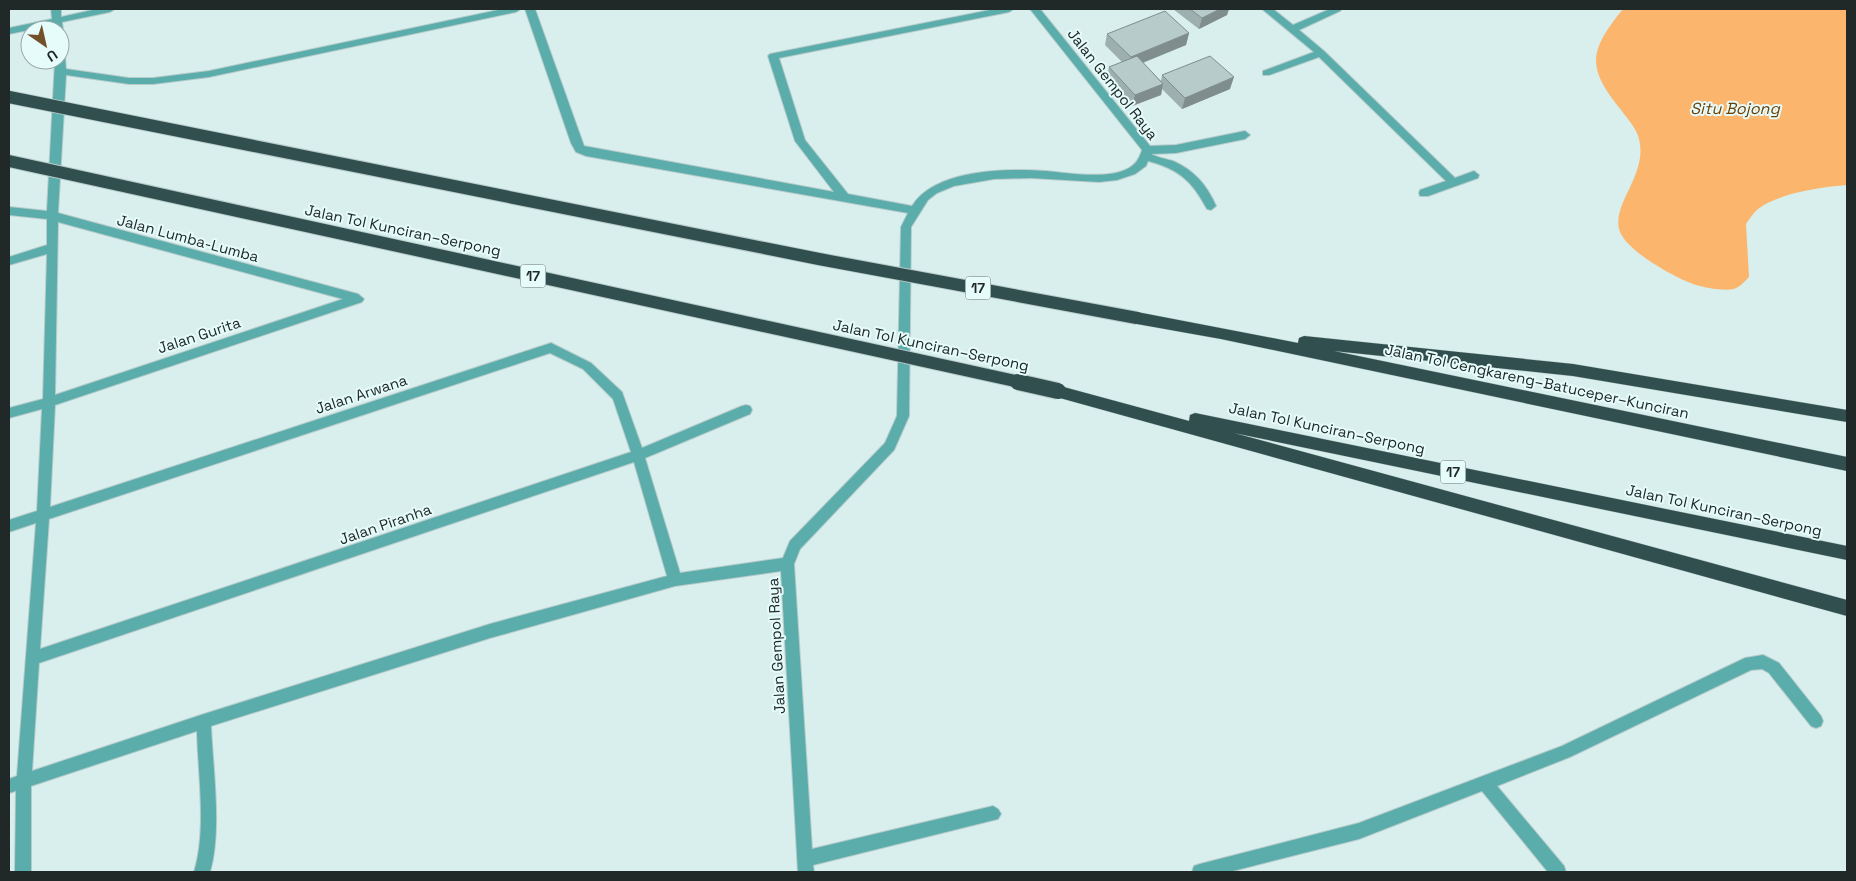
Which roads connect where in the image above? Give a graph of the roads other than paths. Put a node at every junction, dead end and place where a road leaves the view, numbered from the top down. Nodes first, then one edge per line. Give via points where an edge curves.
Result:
1 (110, 9) edge
2 (516, 9) edge
3 (530, 9) edge
4 (1010, 9) edge
5 (1035, 9) edge
6 (1267, 9) edge
7 (1337, 9) edge
8 (70, 21) edge
9 (1293, 29) junction
10 (1321, 53) junction
11 (61, 70) joint
12 (1266, 73) dead end
13 (9, 97) edge
14 (1245, 135) dead end
15 (1146, 153) junction
16 (9, 161) edge
17 (1474, 175) dead end
18 (1454, 182) junction
19 (1424, 193) dead end
20 (845, 198) junction
21 (1210, 206) dead end
22 (914, 210) junction
23 (9, 211) edge
24 (52, 216) junction
25 (53, 248) junction
26 (9, 261) edge
27 (358, 299) joint
28 (1220, 333) junction
29 (1059, 391) junction
30 (49, 402) junction
31 (746, 410) dead end
32 (9, 413) edge
33 (1847, 416) edge
34 (638, 455) junction
35 (1847, 464) edge
36 (43, 515) junction
37 (9, 526) edge
38 (1847, 553) edge
39 (787, 564) junction
40 (675, 580) junction
41 (1847, 608) edge
42 (32, 659) junction
43 (204, 721) junction
44 (1816, 721) dead end
45 (24, 780) junction
46 (1484, 782) junction
47 (9, 786) edge
48 (994, 814) dead end
49 (805, 866) edge
50 (23, 872) edge
51 (202, 872) edge
52 (1200, 872) edge
53 (1558, 872) edge

1 - 8 street
2 - 11 street via 209,74 129,82
3 - 20 street via 580,149
4 - 20 street via 772,56 800,141
5 - 15 street, Jalan Gempol Raya
6 - 9 street
7 - 9 street
9 - 10 street
10 - 12 street
10 - 18 street
11 - 24 street
13 - 28 highway, 17, bridge via 819,258
14 - 15 street
15 - 21 street via 1191,176 1206,194
15 - 22 street, Jalan Gempol Raya via 1141,167 1125,175 1104,178 1029,174 965,179 932,190
16 - 29 highway, Jalan Tol Kunciran–Serpong / 17, bridge
17 - 18 street
18 - 19 street
20 - 22 street
22 - 39 street, Jalan Gempol Raya via 906,227 903,416 890,446 794,545
23 - 24 street, Jalan Lumba-Lumba
24 - 25 street
24 - 27 street, Jalan Lumba-Lumba
25 - 26 street
25 - 30 street
27 - 30 street, Jalan Gurita
28 - 33 highway via 1573,370
28 - 35 highway, Jalan Tol Cengkareng–Batuceper–Kunciran / 17
29 - 38 highway, Jalan Tol Kunciran–Serpong / 17
29 - 41 highway
30 - 32 street, Jalan Gurita
30 - 36 street
31 - 34 street, Jalan Piranha
34 - 36 street, Jalan Arwana via 618,396 587,366 551,348
34 - 40 street, Jalan Arwana
34 - 42 street, Jalan Piranha
36 - 37 street, Jalan Arwana
36 - 42 street
39 - 40 street
39 - 49 street, Jalan Gempol Raya
40 - 43 street via 490,631
42 - 45 street
43 - 45 street
43 - 51 street via 207,843
44 - 46 street via 1774,668 1763,662 1750,663 1565,752
45 - 47 street
45 - 50 street
46 - 52 street via 1358,831
46 - 53 street
48 - 49 street

